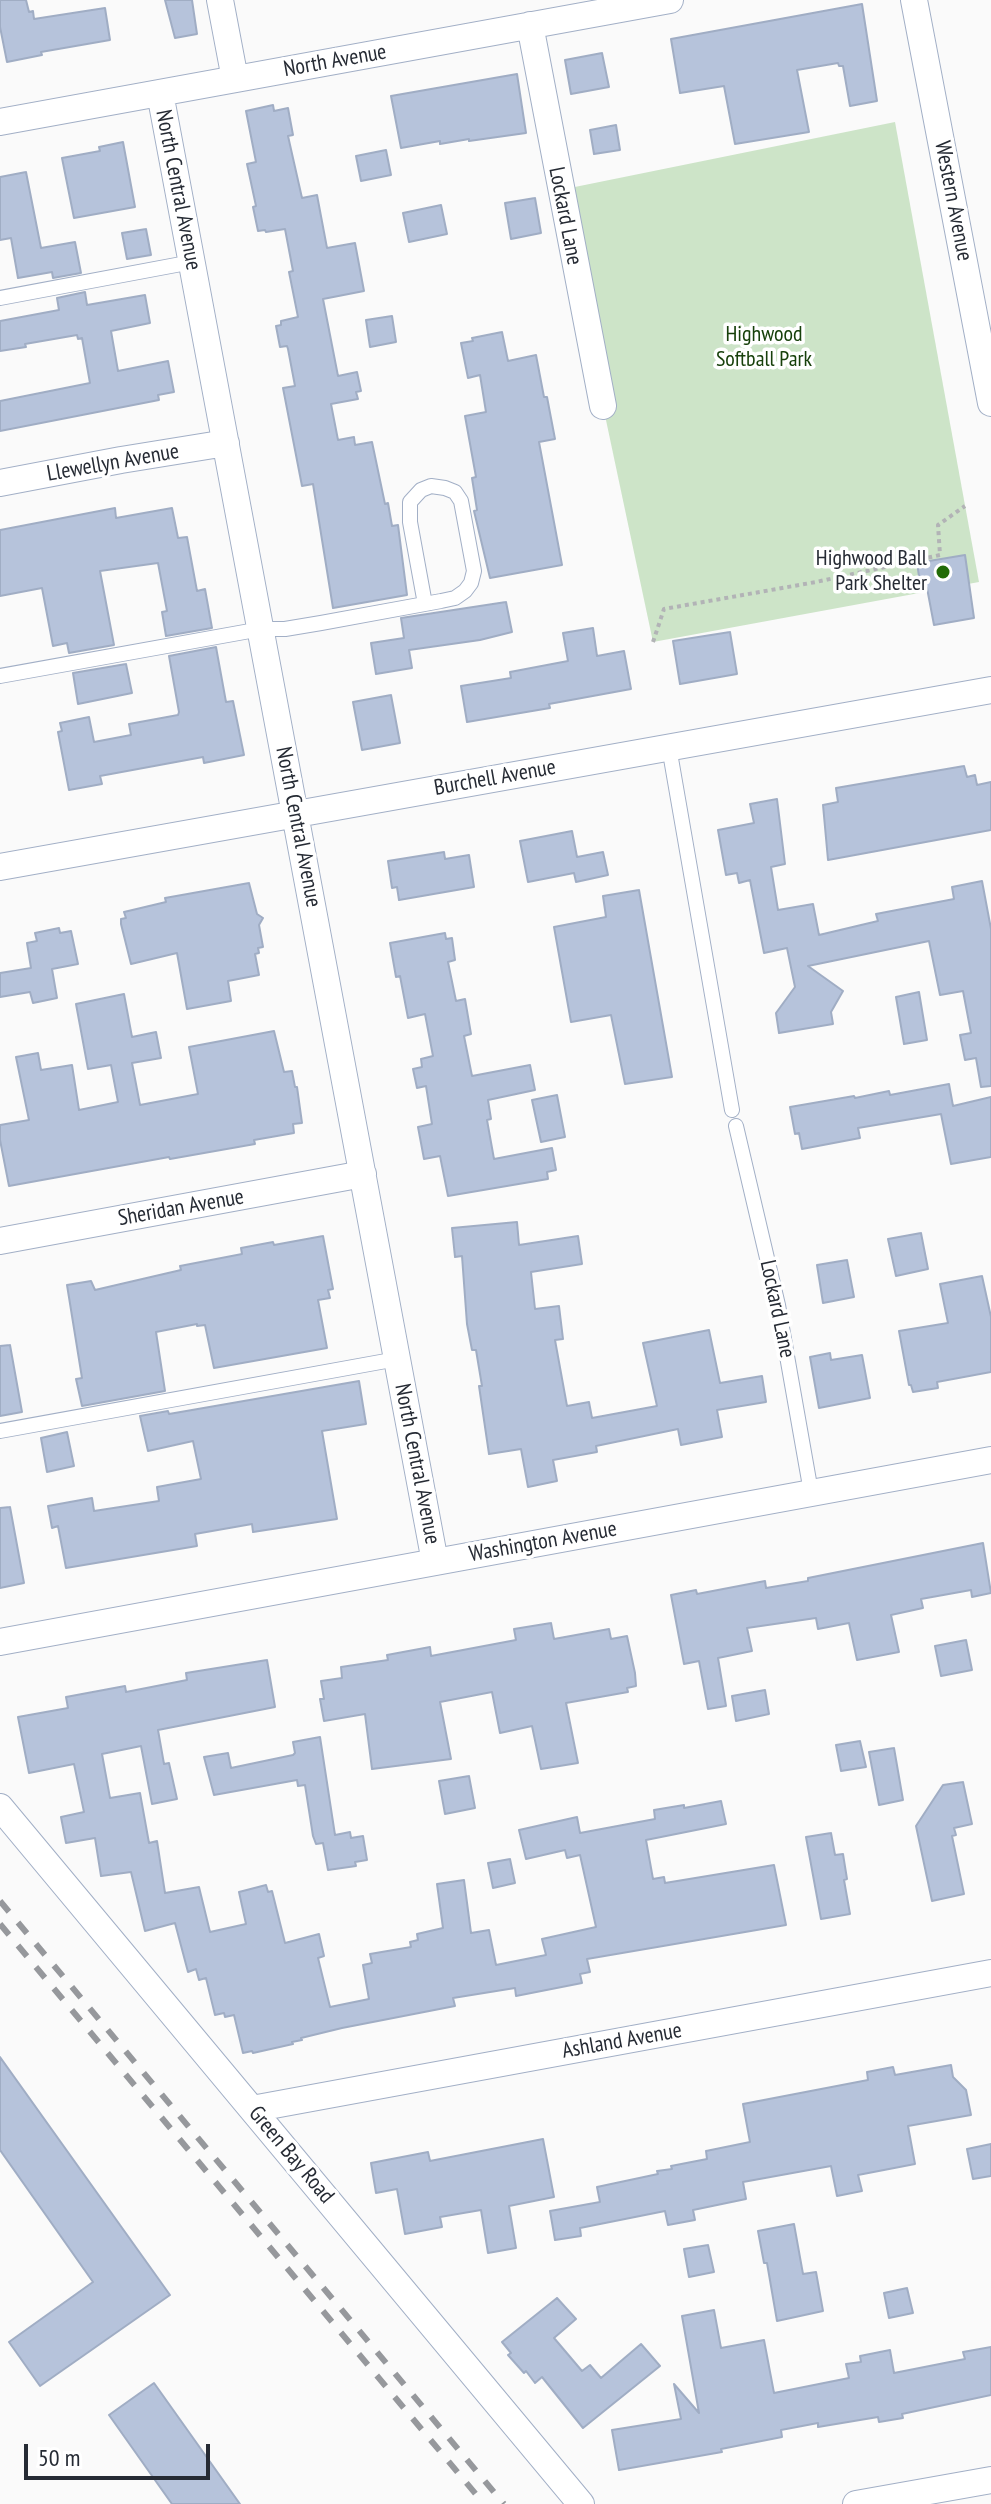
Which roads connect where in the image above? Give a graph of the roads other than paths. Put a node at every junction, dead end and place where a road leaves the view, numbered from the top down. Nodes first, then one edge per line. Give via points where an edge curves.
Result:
1 (220, 0) edge
2 (670, 0) edge
3 (914, 0) edge
4 (596, 7) edge
5 (530, 25) junction
6 (235, 79) junction
7 (160, 93) junction
8 (0, 122) edge
9 (192, 262) junction
10 (0, 298) edge
11 (982, 304) edge
12 (991, 403) edge
13 (603, 406) dead end
14 (226, 443) junction
15 (0, 483) edge
16 (425, 604) junction
17 (261, 629) junction
18 (0, 676) edge
19 (991, 690) edge
20 (669, 747) junction
21 (295, 814) junction
22 (0, 867) edge
23 (732, 1110) dead end
24 (736, 1126) dead end
25 (363, 1174) junction
26 (0, 1241) edge
27 (397, 1359) junction
28 (0, 1431) edge
29 (991, 1460) edge
30 (811, 1492) junction
31 (435, 1562) junction
32 (0, 1642) edge
33 (0, 1807) edge
34 (991, 1973) edge
35 (252, 2109) junction
36 (991, 2480) edge
37 (581, 2504) edge
38 (856, 2504) edge

1 - 6 street
2 - 4 street, North Avenue
3 - 11 street, Western Avenue
4 - 5 street, North Avenue
5 - 6 street, North Avenue
5 - 13 street, Lockard Lane
6 - 7 street, North Avenue
7 - 8 street, North Avenue
7 - 9 street, North Central Avenue
9 - 10 lane
9 - 14 street, North Central Avenue
11 - 12 street, Western Avenue
14 - 15 street, Llewellyn Avenue
14 - 17 street, North Central Avenue
16 - 16 lane via 455,598 471,583 474,571 461,501 455,492 431,486 410,502
16 - 17 lane
17 - 18 lane
17 - 21 street, North Central Avenue
19 - 20 street, Burchell Avenue
20 - 21 street, Burchell Avenue
20 - 23 lane
21 - 22 street, Burchell Avenue
21 - 25 street, North Central Avenue
24 - 30 lane, Lockard Lane via 778,1305
25 - 26 street, Sheridan Avenue
25 - 27 street, North Central Avenue
27 - 28 lane
27 - 31 street, North Central Avenue
29 - 30 street, Washington Avenue
30 - 31 street, Washington Avenue
31 - 32 street, Washington Avenue
33 - 35 street, Green Bay Road
34 - 35 street, Ashland Avenue
35 - 37 street, Green Bay Road
36 - 38 street

